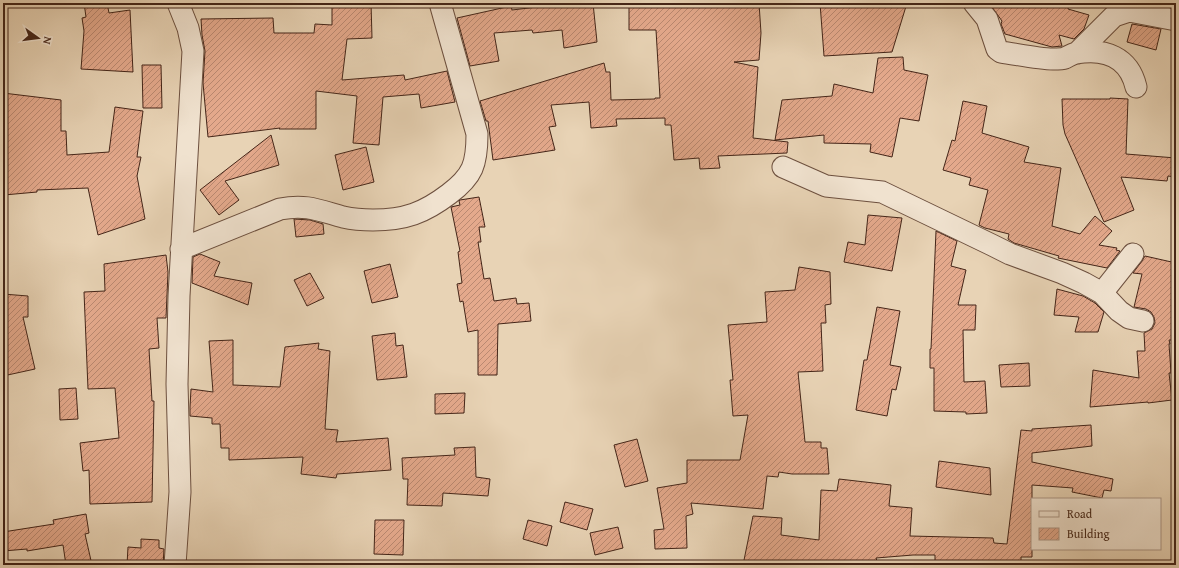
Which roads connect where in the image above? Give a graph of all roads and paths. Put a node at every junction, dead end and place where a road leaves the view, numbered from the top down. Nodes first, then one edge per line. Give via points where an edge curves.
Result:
1 (178, 3) edge
2 (440, 3) edge
3 (974, 3) edge
4 (1176, 20) edge
5 (1077, 53) junction
6 (1136, 87) dead end
7 (783, 167) dead end
8 (181, 249) junction
9 (1133, 254) dead end
10 (1102, 293) junction
11 (1143, 321) dead end
12 (175, 565) edge

1 - 8 street via 188,28 193,51
2 - 8 street via 477,134 475,163 460,185 435,204 407,216 360,220 305,206 293,207 280,209
3 - 5 street via 987,19 997,49 1001,52 1051,59 1065,58
4 - 5 street via 1129,11 1114,16
5 - 6 street via 1099,52 1117,58 1129,69
7 - 10 street via 826,186 882,192 1010,254 1084,282
8 - 12 street via 177,384 180,492
9 - 10 street
10 - 11 street via 1129,318

